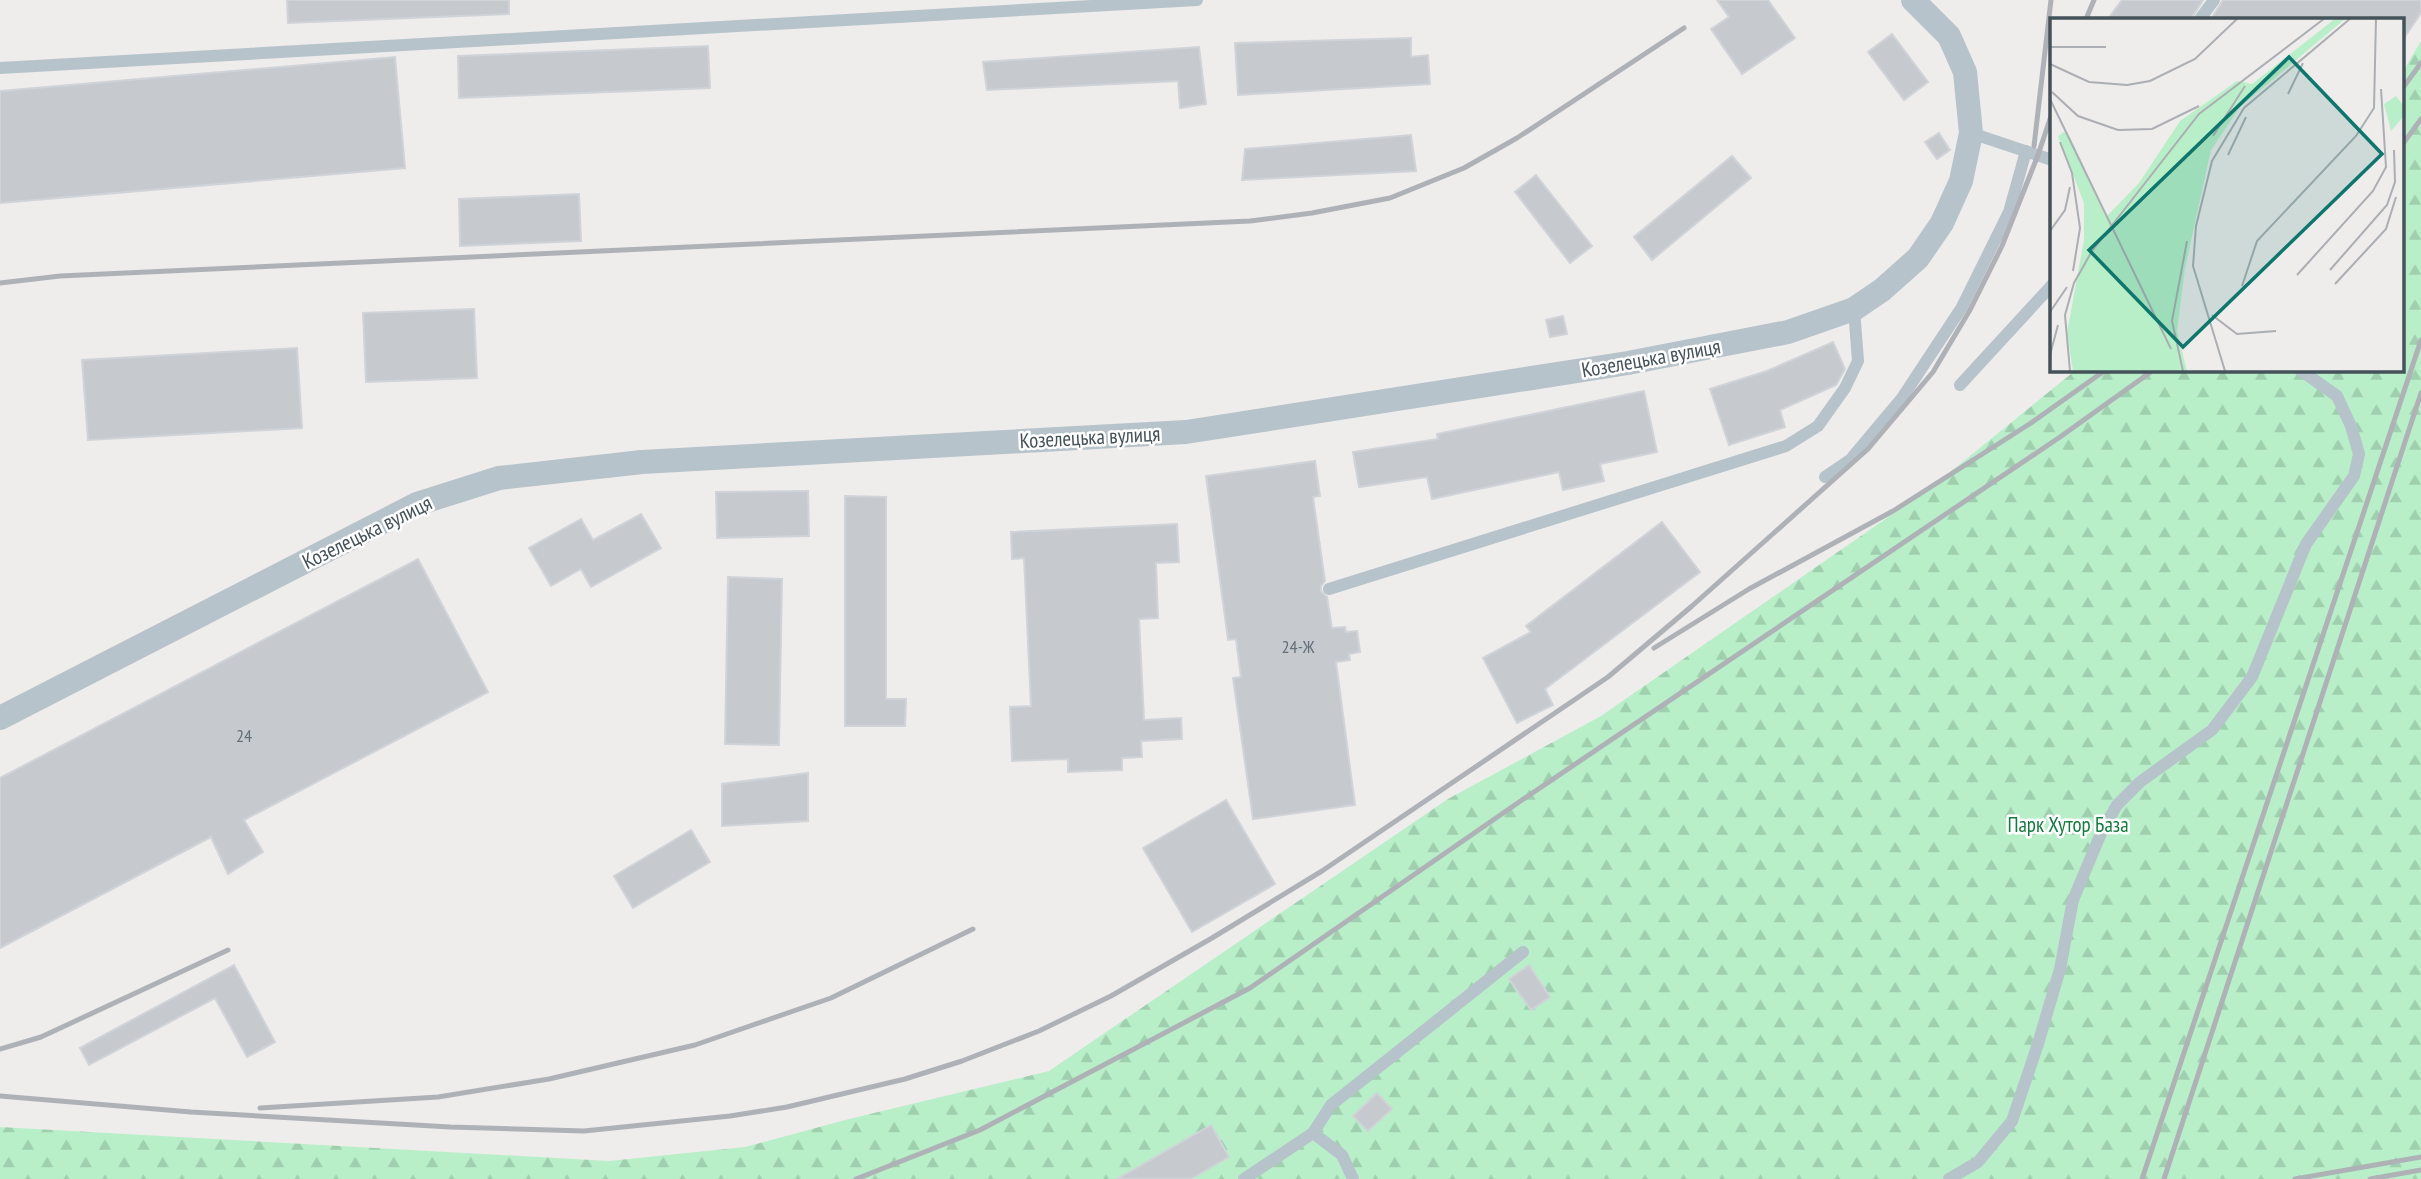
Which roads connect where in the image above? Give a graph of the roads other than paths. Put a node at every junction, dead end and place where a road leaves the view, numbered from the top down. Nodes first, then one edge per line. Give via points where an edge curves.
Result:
1 (1196, 0) edge
2 (1913, 0) edge
3 (2214, 0) edge
4 (1043, 4) edge
5 (2201, 18) edge
6 (0, 68) edge
7 (1971, 133) junction
8 (2026, 151) junction
9 (2050, 159) edge
10 (2050, 287) edge
11 (1854, 309) junction
12 (2302, 371) edge
13 (1960, 385) dead end
14 (1825, 477) dead end
15 (1329, 589) dead end
16 (0, 718) edge
17 (1523, 952) dead end
18 (1313, 1133) junction
19 (1244, 1179) edge
20 (1353, 1179) edge
21 (1949, 1179) edge

1 - 4 lane
2 - 7 street, Козелецька вулиця via 1949,36 1965,72
3 - 5 lane
4 - 6 lane
7 - 8 lane
7 - 11 street, Козелецька вулиця via 1961,181 1942,223 1918,258
8 - 9 lane
8 - 14 lane via 2009,212 1962,307 1902,398 1850,460
10 - 13 lane
11 - 15 lane via 1858,361 1845,388 1818,426 1786,446
11 - 16 street, Козелецька вулиця via 1788,332 1641,361 1186,432 642,462 499,478 417,504
12 - 21 lane via 2337,396 2359,454 2354,476 2306,544 2252,677 2212,730 2140,782 2117,805 2102,831 2073,900 2060,969 2012,1121 1978,1162
17 - 18 lane via 1331,1105
18 - 19 lane
18 - 20 lane via 1342,1155

